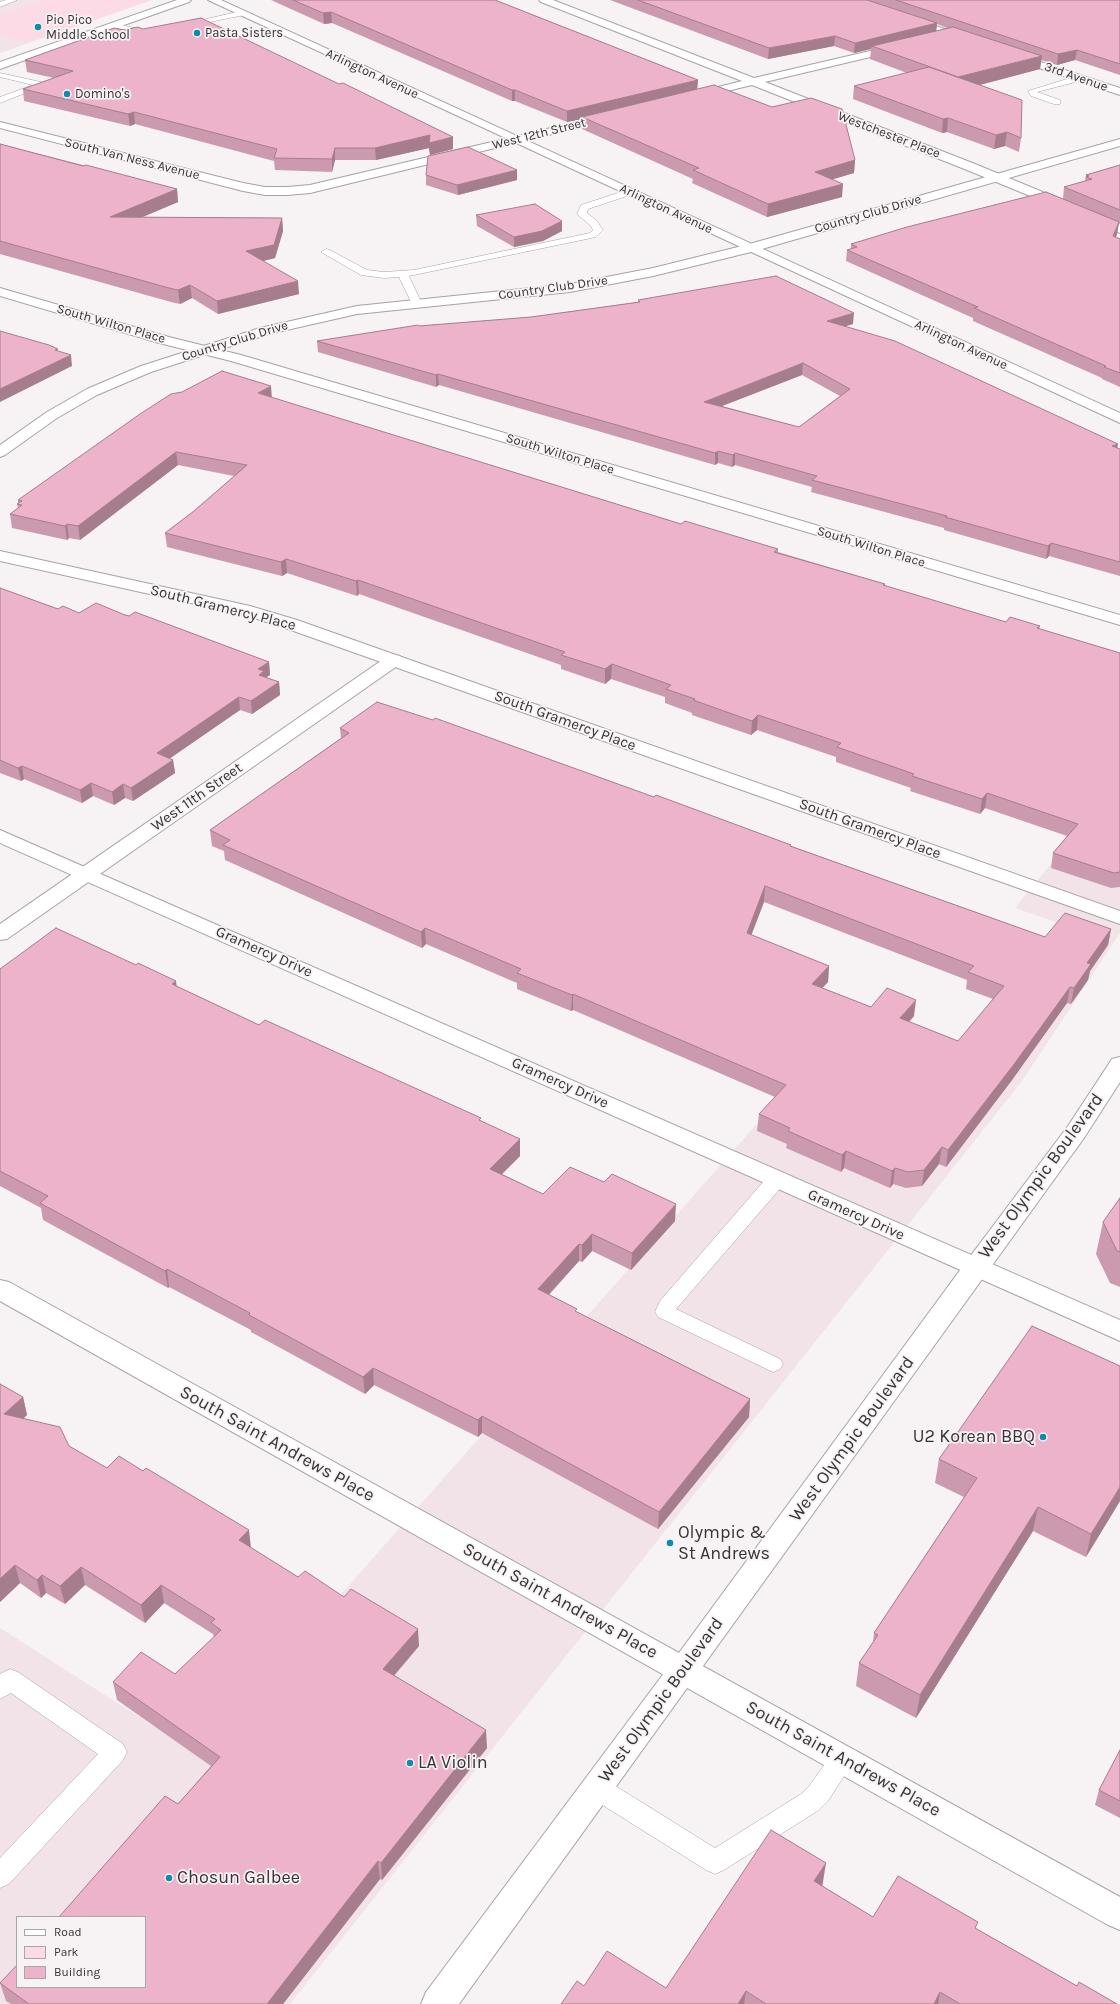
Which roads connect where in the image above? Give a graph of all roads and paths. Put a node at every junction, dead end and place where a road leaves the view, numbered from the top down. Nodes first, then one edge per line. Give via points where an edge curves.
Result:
1 (13, 0) edge
2 (186, 0) edge
3 (212, 0) edge
4 (544, 0) edge
5 (850, 0) edge
6 (0, 4) edge
7 (241, 13) junction
8 (115, 25) junction
9 (179, 26) edge
10 (164, 29) edge
11 (952, 35) junction
12 (933, 39) edge
13 (974, 42) edge
14 (911, 45) edge
15 (1005, 53) edge
16 (0, 66) edge
17 (0, 75) edge
18 (1080, 78) junction
19 (755, 82) junction
20 (1120, 92) edge
21 (686, 98) edge
22 (0, 100) edge
23 (1057, 102) dead end
24 (618, 115) edge
25 (0, 125) edge
26 (515, 140) junction
27 (1120, 142) edge
28 (998, 178) junction
29 (265, 191) joint
30 (630, 192) junction
31 (1120, 230) edge
32 (750, 248) junction
33 (326, 252) dead end
34 (403, 274) junction
35 (0, 292) edge
36 (417, 304) junction
37 (203, 350) junction
38 (1120, 419) edge
39 (0, 452) edge
40 (0, 556) edge
41 (1120, 620) edge
42 (394, 660) junction
43 (0, 836) edge
44 (86, 874) junction
45 (1120, 918) edge
46 (0, 934) edge
47 (1116, 1074) edge
48 (777, 1179) junction
49 (975, 1268) junction
50 (0, 1289) edge
51 (1120, 1331) edge
52 (773, 1364) dead end
53 (684, 1670) junction
54 (0, 1689) edge
55 (843, 1759) junction
56 (597, 1788) junction
57 (0, 1876) edge
58 (1120, 1914) edge
59 (438, 2004) edge

1 - 6 lane
2 - 8 street
3 - 7 street, Arlington Avenue
4 - 19 street, Westchester Place
5 - 11 street
7 - 9 lane
7 - 26 street, Arlington Avenue
8 - 10 lane via 148,33
8 - 16 street
11 - 12 street
11 - 13 street
14 - 19 street
15 - 18 street, 3rd Avenue
17 - 22 lane via 42,85
18 - 20 street, 3rd Avenue
18 - 23 lane via 1032,91
19 - 21 street
19 - 28 street, Westchester Place
24 - 26 street, West 12th Street
25 - 29 street, South Van Ness Avenue
26 - 29 street, West 12th Street via 310,189
26 - 30 street, Arlington Avenue
27 - 28 street, Country Club Drive
28 - 31 street, Westchester Place
28 - 32 street, Country Club Drive
30 - 32 street, Arlington Avenue
30 - 34 lane via 584,207 582,214 594,223 598,230 592,235
32 - 36 street, Country Club Drive via 653,272 570,288
32 - 38 street, Arlington Avenue
33 - 34 lane via 365,273
34 - 36 lane
35 - 37 street, South Wilton Place
36 - 37 street, Country Club Drive via 357,310 312,319
37 - 39 street, Country Club Drive via 146,369 92,392 52,415
37 - 41 street, South Wilton Place
40 - 42 street, South Gramercy Place via 250,612
42 - 44 street, West 11th Street
42 - 45 street, South Gramercy Place
43 - 44 street, Gramercy Drive
44 - 46 street, West 11th Street
44 - 48 street, Gramercy Drive
47 - 49 street, West Olympic Boulevard
48 - 49 street, Gramercy Drive
48 - 52 lane via 665,1312
49 - 51 street, Gramercy Drive
49 - 53 street, West Olympic Boulevard
50 - 53 street, South Saint Andrews Place
53 - 55 street, South Saint Andrews Place
53 - 56 street, West Olympic Boulevard
54 - 57 lane via 10,1679 115,1752
55 - 56 lane via 810,1802 715,1862
55 - 58 street, South Saint Andrews Place
56 - 59 street, West Olympic Boulevard

